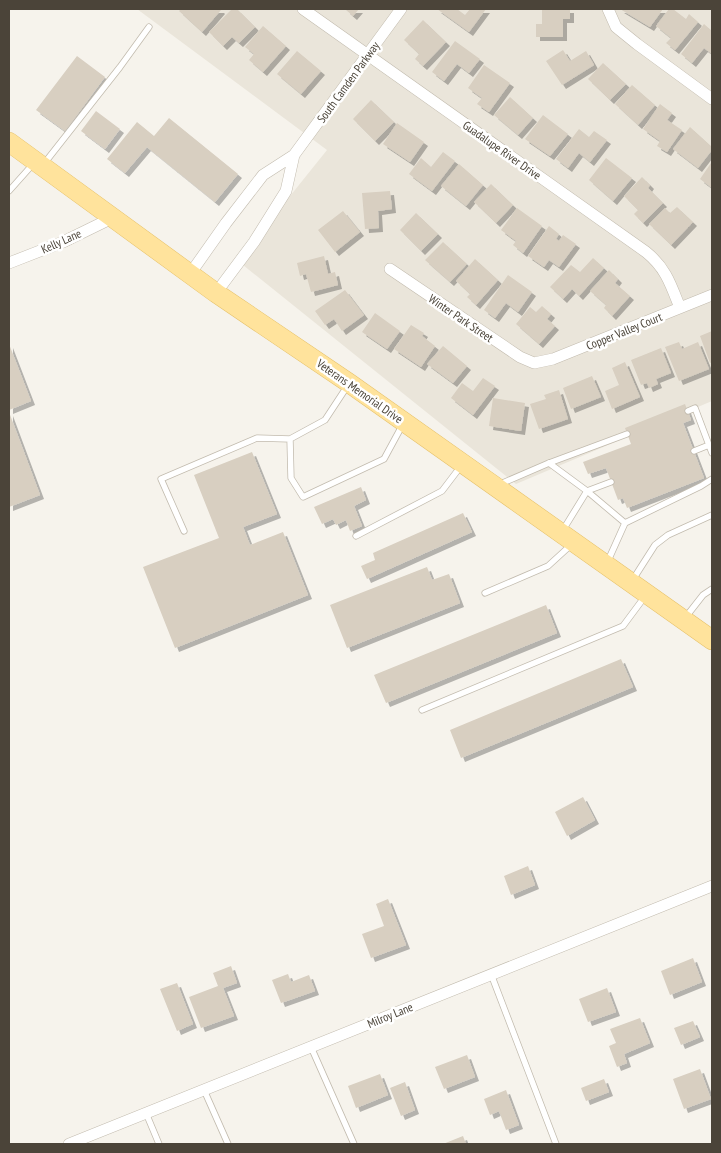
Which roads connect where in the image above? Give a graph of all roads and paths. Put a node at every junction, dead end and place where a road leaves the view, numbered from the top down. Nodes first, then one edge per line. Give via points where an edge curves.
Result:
1 (303, 9) edge
2 (401, 9) edge
3 (608, 9) edge
4 (148, 27) dead end
5 (368, 55) junction
6 (712, 98) edge
7 (9, 142) edge
8 (294, 155) junction
9 (39, 164) junction
10 (9, 191) edge
11 (112, 218) junction
12 (9, 263) edge
13 (390, 269) dead end
14 (190, 274) junction
15 (216, 293) junction
16 (712, 295) edge
17 (680, 308) junction
18 (534, 363) joint
19 (349, 383) junction
20 (688, 411) dead end
21 (404, 422) junction
22 (627, 434) dead end
23 (290, 439) junction
24 (709, 445) junction
25 (694, 451) dead end
26 (712, 453) edge
27 (463, 463) junction
28 (549, 463) junction
29 (712, 479) edge
30 (611, 482) dead end
31 (496, 486) junction
32 (587, 492) junction
33 (712, 515) edge
34 (625, 524) junction
35 (184, 531) dead end
36 (356, 536) dead end
37 (568, 537) junction
38 (606, 565) junction
39 (631, 582) junction
40 (712, 589) edge
41 (485, 593) dead end
42 (647, 594) junction
43 (684, 620) junction
44 (712, 640) edge
45 (422, 710) dead end
46 (712, 886) edge
47 (491, 974) junction
48 (311, 1047) junction
49 (204, 1090) junction
50 (146, 1113) junction
51 (93, 1140) edge
52 (69, 1144) edge
53 (159, 1144) edge
54 (228, 1144) edge
55 (354, 1144) edge
56 (556, 1144) edge

1 - 5 street, Guadalupe River Drive
2 - 5 street, South Camden Parkway
3 - 6 street via 616,27 623,33
4 - 9 lane via 120,67
5 - 8 street, South Camden Parkway
5 - 17 street, Guadalupe River Drive via 656,260 668,277
7 - 9 main road, Veterans Memorial Drive
8 - 14 street, South Camden Parkway via 263,175
8 - 15 street, South Camden Parkway via 286,191
9 - 10 lane
9 - 11 main road, Veterans Memorial Drive
11 - 12 street, Kelly Lane
11 - 14 main road, Veterans Memorial Drive
13 - 18 street, Winter Park Street via 520,357
14 - 15 main road, Veterans Memorial Drive
15 - 19 main road, Veterans Memorial Drive
16 - 17 street, Copper Valley Court
17 - 18 street, Copper Valley Court via 553,359
19 - 21 main road, Veterans Memorial Drive
19 - 23 lane via 325,420
20 - 24 lane via 695,408
21 - 23 lane via 384,459 302,497 291,478
21 - 27 main road, Veterans Memorial Drive
22 - 28 lane
23 - 35 lane via 257,438 161,479
24 - 25 lane
24 - 26 lane
27 - 31 main road, Veterans Memorial Drive
27 - 36 lane via 442,491
28 - 31 lane
28 - 32 lane
29 - 34 lane
30 - 32 lane
31 - 37 main road, Veterans Memorial Drive
32 - 34 lane
32 - 37 lane
33 - 39 lane via 668,535 655,545
34 - 38 lane
37 - 38 main road, Veterans Memorial Drive
37 - 41 lane via 548,566
38 - 39 main road, Veterans Memorial Drive
39 - 42 main road, Veterans Memorial Drive
40 - 43 lane via 703,595
42 - 43 main road, Veterans Memorial Drive
42 - 45 lane via 623,626
43 - 44 main road, Veterans Memorial Drive
46 - 47 street, Milroy Lane
47 - 48 street, Milroy Lane
47 - 56 lane
48 - 49 street, Milroy Lane
48 - 55 lane
49 - 50 street, Milroy Lane
49 - 54 lane
50 - 51 street, Milroy Lane
50 - 53 lane
51 - 52 street, Milroy Lane

